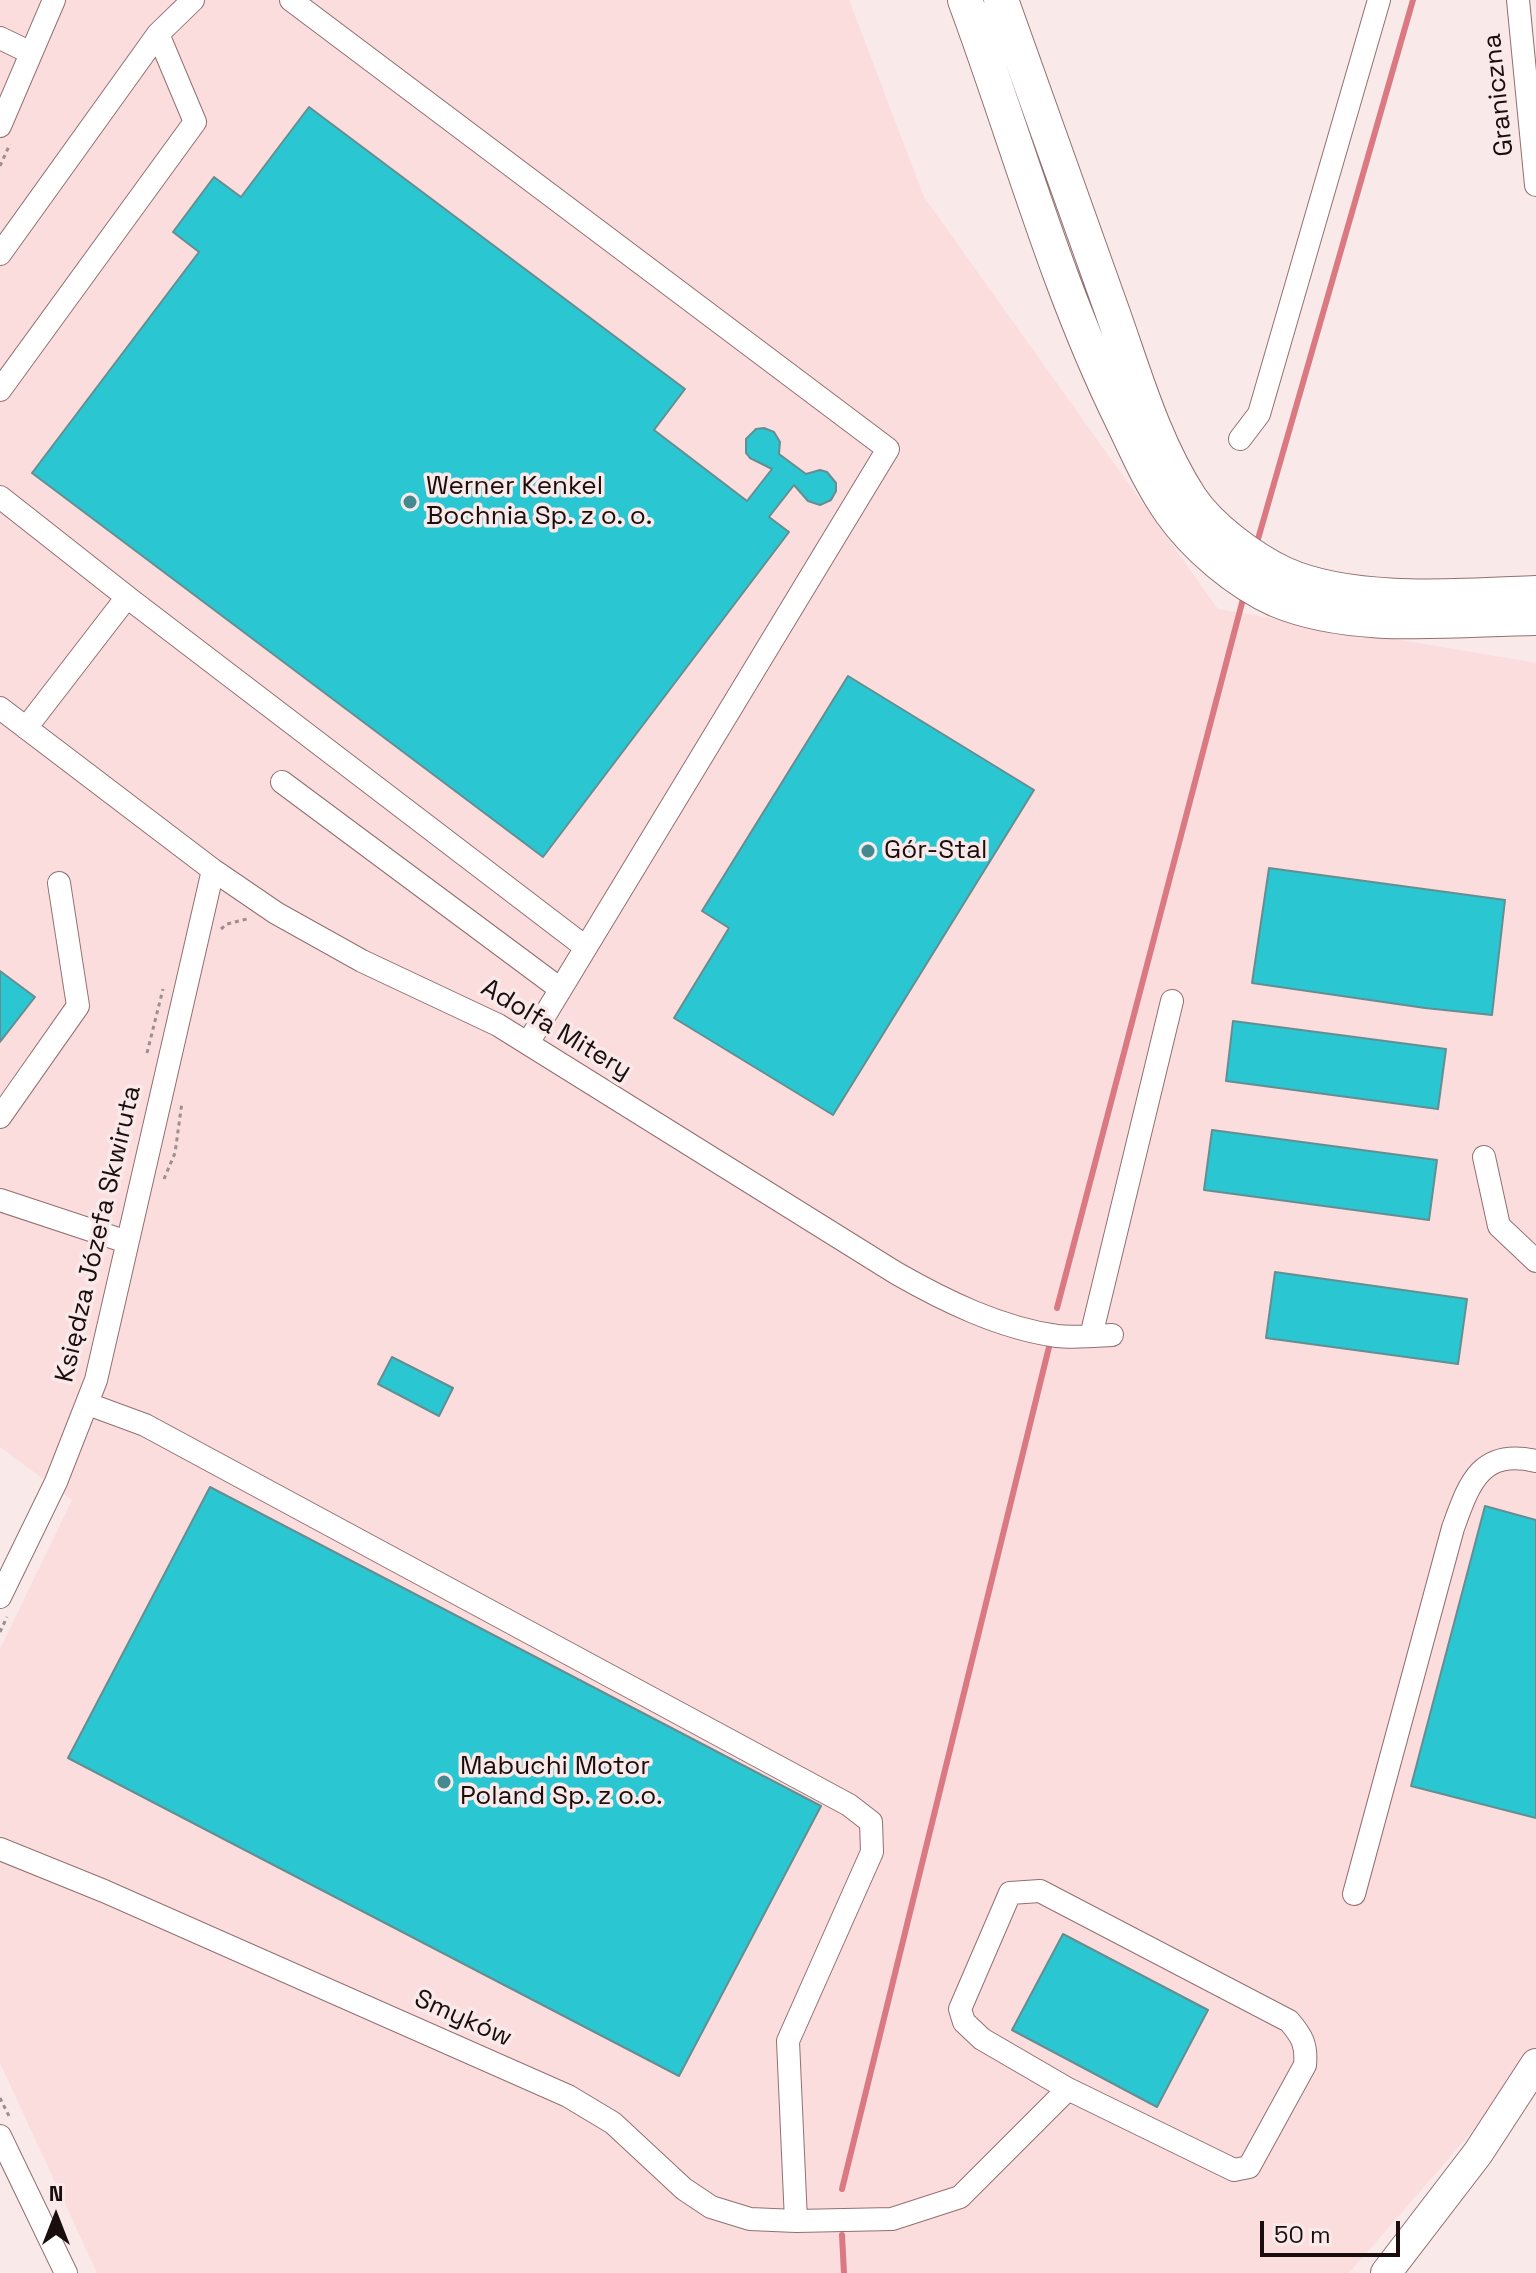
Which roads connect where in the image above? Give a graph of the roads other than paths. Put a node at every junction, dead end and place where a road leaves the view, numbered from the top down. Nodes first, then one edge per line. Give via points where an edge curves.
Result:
1 (54, 0) edge
2 (193, 0) edge
3 (291, 0) edge
4 (965, 0) edge
5 (1001, 0) edge
6 (1379, 0) edge
7 (1518, 0) edge
8 (158, 34) junction
9 (0, 38) edge
10 (31, 53) junction
11 (0, 126) edge
12 (1536, 185) edge
13 (0, 254) edge
14 (0, 390) edge
15 (1240, 439) dead end
16 (0, 497) edge
17 (1536, 593) edge
18 (127, 597) junction
19 (1536, 618) edge
20 (0, 708) edge
21 (26, 728) junction
22 (282, 782) dead end
23 (213, 870) junction
24 (59, 883) dead end
25 (584, 946) junction
26 (559, 988) junction
27 (1172, 1001) dead end
28 (528, 1043) junction
29 (0, 1117) edge
30 (1484, 1157) dead end
31 (0, 1200) edge
32 (127, 1242) junction
33 (1536, 1261) edge
34 (88, 1404) junction
35 (1536, 1461) edge
36 (0, 1597) edge
37 (0, 1849) edge
38 (1354, 1894) dead end
39 (1536, 2064) edge
40 (1068, 2089) junction
41 (0, 2136) edge
42 (796, 2221) junction
43 (66, 2273) edge
44 (1386, 2273) edge

1 - 10 street
2 - 8 street
3 - 25 street via 888,449
4 - 19 highway via 1081,329 1148,472 1196,542 1276,599 1319,612 1356,619
5 - 17 highway via 1168,462 1192,502 1253,557 1324,587 1367,594
6 - 15 street via 1259,414
7 - 12 street, Graniczna
8 - 13 street
8 - 14 street via 195,122
9 - 10 street
10 - 11 street
16 - 18 street
18 - 21 street
18 - 25 street
20 - 21 street, Adolfa Mitery
21 - 23 street, Adolfa Mitery
22 - 26 street
23 - 28 street, Adolfa Mitery via 320,940
23 - 32 street, Księdza Józefa Skwiruta
24 - 29 street via 78,1006
25 - 26 street
26 - 28 street
27 - 28 street, Adolfa Mitery via 1102,1335 1057,1336 937,1296
30 - 33 street via 1499,1226
31 - 32 street
32 - 34 street, Księdza Józefa Skwiruta
34 - 36 street, Księdza Józefa Skwiruta
34 - 42 street via 145,1425 849,1805 871,1822 872,1852 788,2041
35 - 38 street via 1513,1456 1489,1465 1469,1484
37 - 42 street, Smyków via 568,2096 613,2123 711,2207 750,2219
39 - 44 main road via 1478,2153
40 - 40 street via 1234,2170 1249,2167 1305,2065 1306,2051 1289,2021 1040,1891 1010,1893 960,2009 964,2022 982,2039
40 - 42 street, Smyków via 960,2197 892,2219
41 - 43 street

